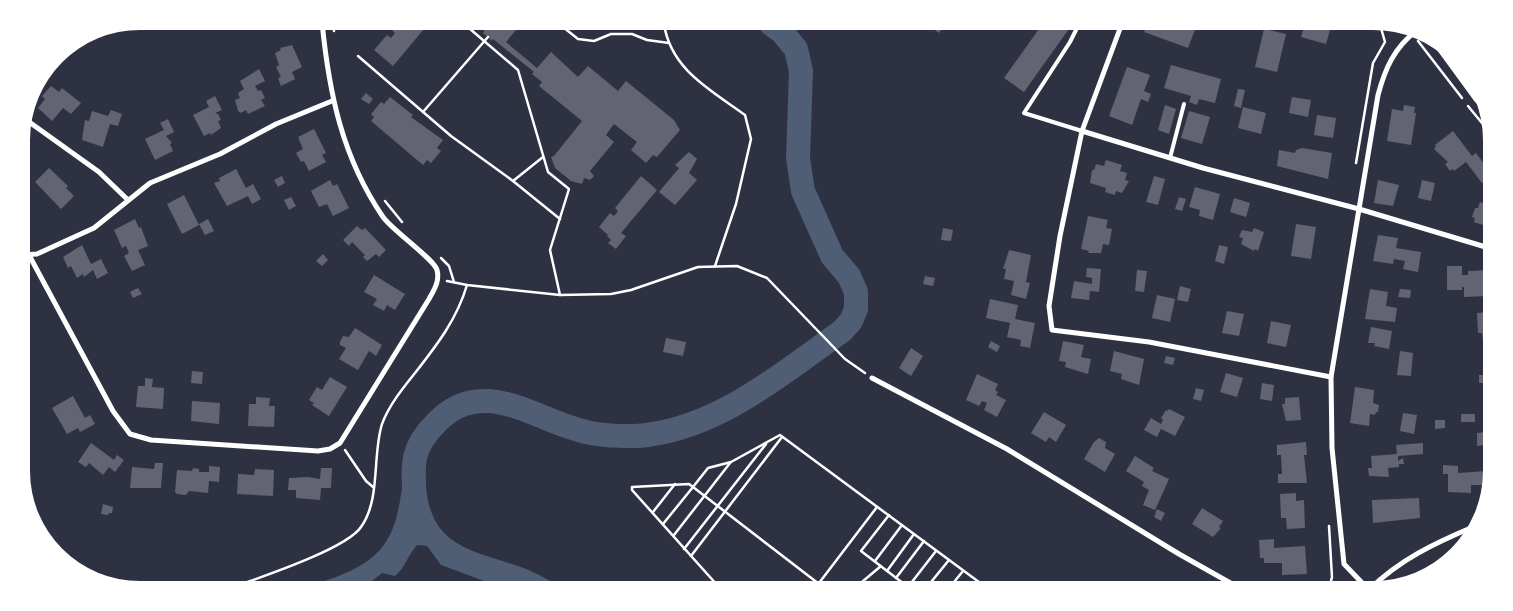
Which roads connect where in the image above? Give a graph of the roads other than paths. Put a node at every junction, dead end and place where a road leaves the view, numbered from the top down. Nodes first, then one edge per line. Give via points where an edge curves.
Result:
1 (323, 30) edge
2 (1076, 30) edge
3 (1120, 30) edge
4 (1410, 37) edge
5 (1456, 68) edge
6 (1463, 78) edge
7 (332, 101) junction
8 (1184, 104) dead end
9 (32, 124) edge
10 (1082, 131) junction
11 (1170, 158) junction
12 (128, 200) junction
13 (1359, 209) junction
14 (1483, 246) edge
15 (30, 255) joint
16 (1331, 377) junction
17 (872, 378) road end
18 (1465, 530) edge
19 (1227, 581) edge
20 (1360, 581) edge
21 (1378, 581) edge

1 - 7 street
2 - 10 lane via 1024,113
3 - 10 street
4 - 13 street via 1386,67 1372,118
5 - 6 main road
7 - 12 street via 150,183
7 - 15 street via 350,157 384,219 435,264 438,279 429,299 340,443 330,449 318,451 151,440 130,434 113,411
8 - 11 lane
9 - 12 street via 99,172
10 - 11 street
10 - 16 street via 1049,306 1052,330 1149,342
11 - 13 street
12 - 15 street via 94,228
13 - 14 street
13 - 16 street
16 - 20 street via 1332,448 1344,564
17 - 19 street via 1007,449
18 - 21 street via 1436,543 1388,571

